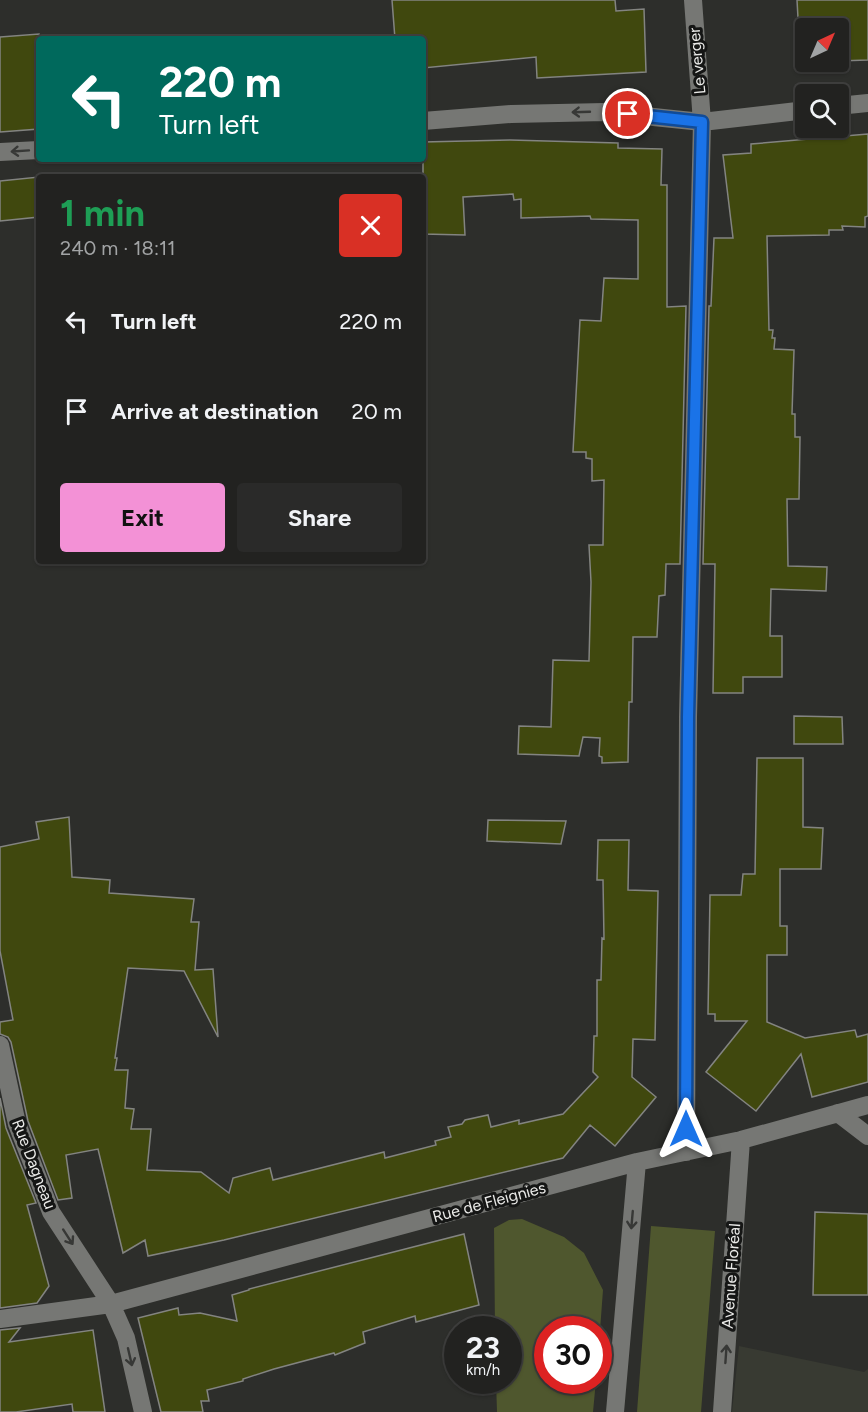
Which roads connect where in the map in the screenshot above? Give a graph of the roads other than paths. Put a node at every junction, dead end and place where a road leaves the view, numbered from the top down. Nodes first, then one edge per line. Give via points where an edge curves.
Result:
1 (693, 0) edge
2 (868, 103) edge
3 (849, 105) edge
4 (795, 111) edge
5 (426, 121) edge
6 (702, 122) junction
7 (36, 150) edge
8 (0, 152) edge
9 (0, 1045) edge
10 (868, 1105) edge
11 (838, 1113) junction
12 (868, 1136) edge
13 (741, 1140) junction
14 (686, 1152) junction
15 (637, 1162) junction
16 (111, 1304) junction
17 (0, 1320) edge
18 (143, 1412) edge
19 (615, 1412) edge
20 (722, 1412) edge

1 - 6 street, Le verger
2 - 3 street
4 - 6 street
6 -> 5 street via 605,112
6 - 14 street, Le verger via 688,717
7 -> 8 street
9 -> 16 street, Rue Dagneau via 17,1124 51,1212
10 - 11 street, Rue de Fleignies
11 - 12 street
11 - 13 street, Rue de Fleignies
13 - 14 street, Rue de Fleignies
20 -> 13 street, Avenue Floréal
14 - 15 street, Rue de Fleignies
15 - 16 street, Rue de Fleignies
15 -> 19 street
16 - 17 street, Rue de Fleignies
16 -> 18 street, Rue Dagneau via 126,1338

